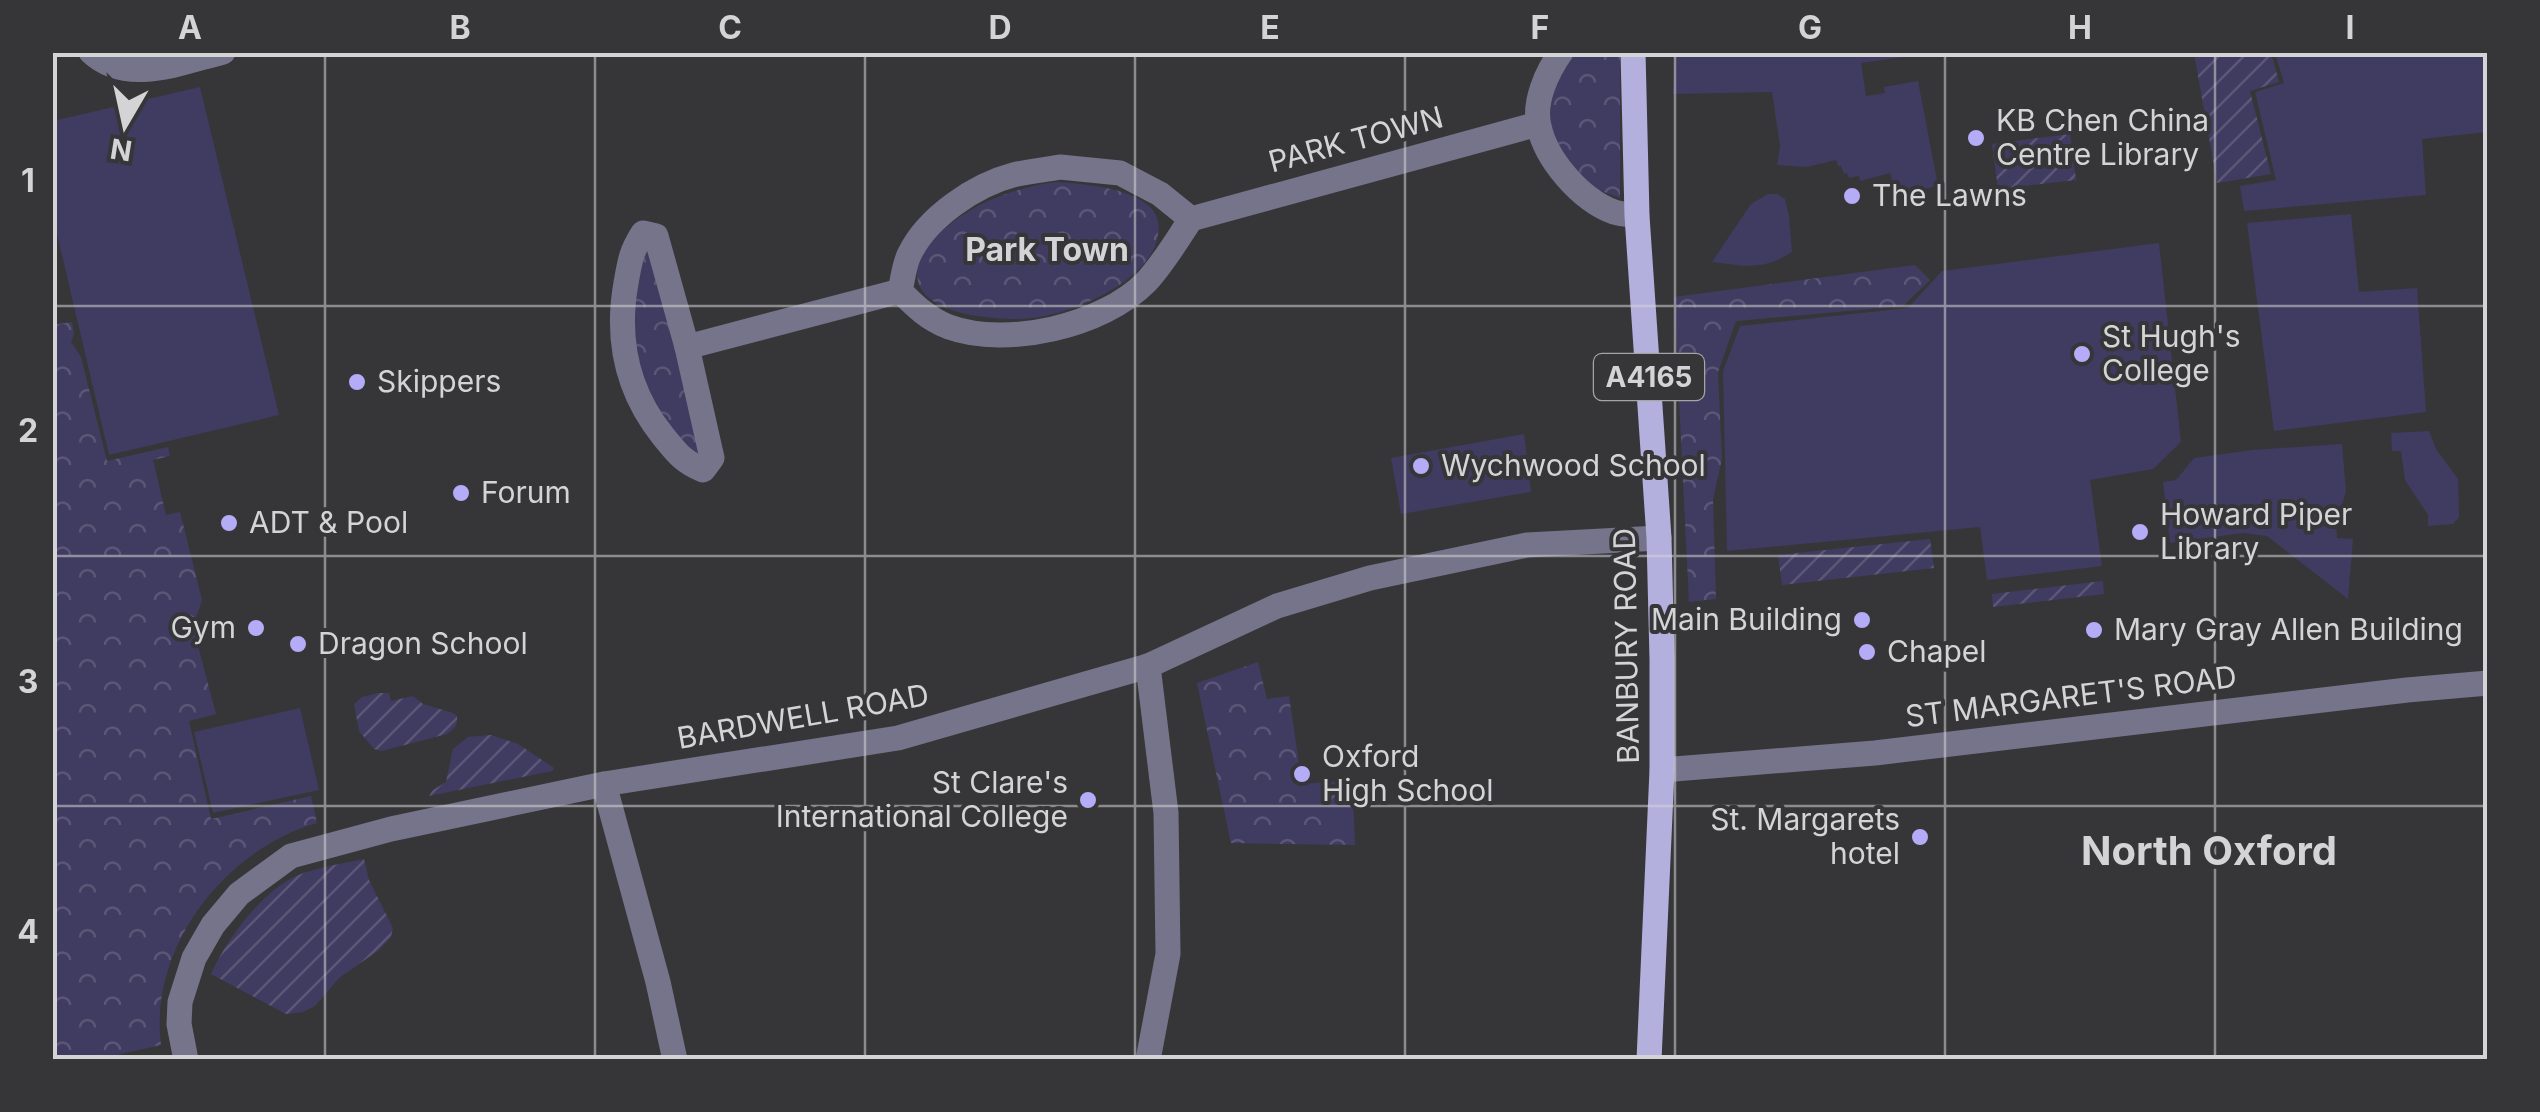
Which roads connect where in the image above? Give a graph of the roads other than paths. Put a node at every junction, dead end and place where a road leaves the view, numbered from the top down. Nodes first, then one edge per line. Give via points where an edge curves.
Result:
1 (91, 52) edge
2 (223, 52) edge
3 (1561, 52) edge
4 (1633, 52) edge
5 (1538, 124) junction
6 (1637, 216) junction
7 (1191, 219) junction
8 (900, 291) junction
9 (686, 347) junction
10 (1660, 538) junction
11 (1148, 666) junction
12 (2488, 684) edge
13 (1662, 770) junction
14 (604, 784) junction
15 (184, 1053) edge
16 (675, 1060) edge
17 (1148, 1060) edge
18 (1650, 1060) edge

1 - 2 street via 108,66 147,70
3 - 5 street via 1541,94
4 - 6 main road, BANBURY ROAD / A4165
5 - 6 street via 1553,160 1576,188 1612,212
5 - 7 street, PARK TOWN
6 - 10 main road, BANBURY ROAD / A4165
7 - 8 street via 1145,284 1106,310 1058,329 1001,336 952,328 923,314
7 - 8 street via 1120,173 1060,167 1012,175 973,192 923,232 908,256
8 - 9 street
9 - 9 street via 712,458 703,470 684,462 657,428 625,363 624,298 631,251 643,233 656,236
10 - 11 street, BARDWELL ROAD via 1527,545 1370,578 1277,606
10 - 13 main road, BANBURY ROAD / A4165
11 - 14 street, BARDWELL ROAD via 898,738
11 - 17 street via 1166,813 1168,954
12 - 13 street, ST MARGARET'S ROAD via 1875,753
13 - 18 main road, BANBURY ROAD / A4165
14 - 15 street, BARDWELL ROAD via 292,856 239,894 194,958 180,1002
14 - 16 street

